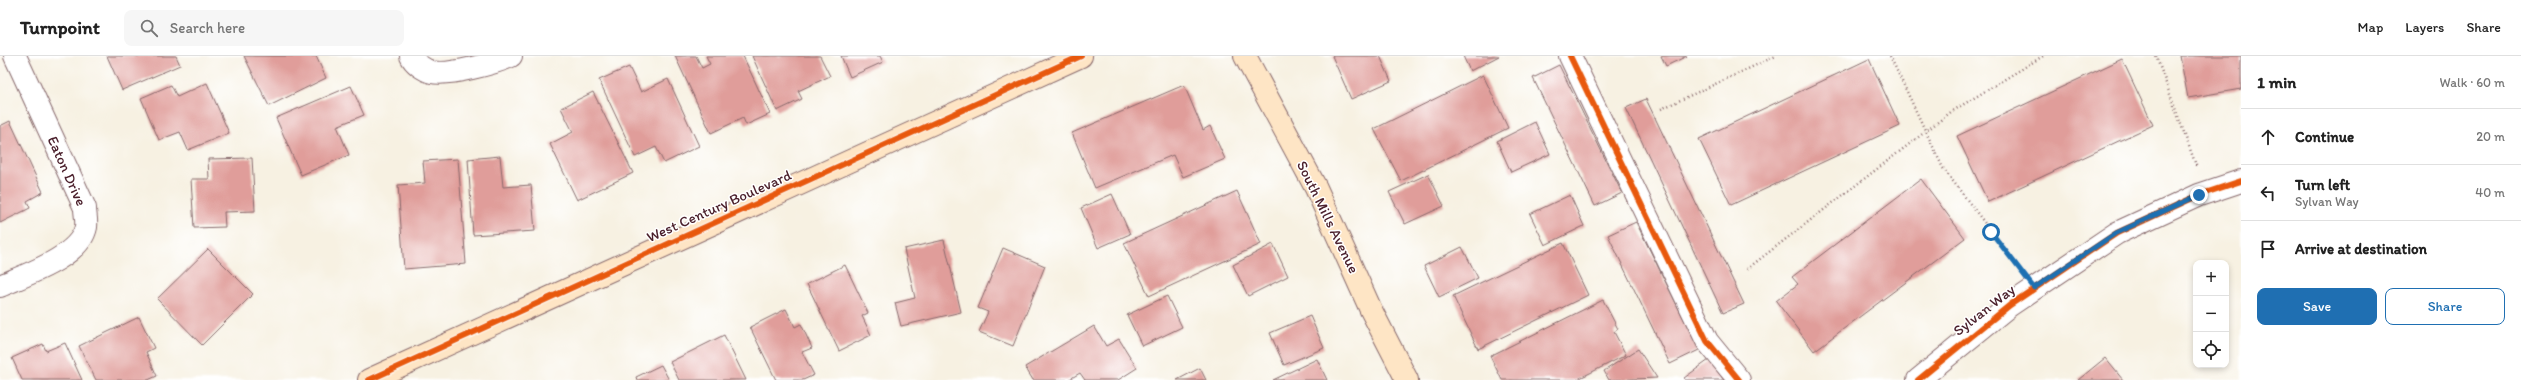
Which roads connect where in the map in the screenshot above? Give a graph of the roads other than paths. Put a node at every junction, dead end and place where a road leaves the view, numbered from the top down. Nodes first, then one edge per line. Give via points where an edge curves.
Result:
1 (15, 56) edge
2 (411, 56) edge
3 (1081, 56) edge
4 (1245, 56) edge
5 (1570, 56) edge
6 (509, 57) edge
7 (2241, 181) edge
8 (0, 286) edge
9 (369, 380) edge
10 (1407, 380) edge
11 (1739, 380) edge
12 (1918, 380) edge

1 - 8 street, Eaton Drive via 85,208 86,228 74,248
2 - 6 street via 413,62 432,72 452,71
3 - 9 street, West Century Boulevard
4 - 10 street, South Mills Avenue via 1316,188 1371,310
5 - 11 street via 1707,341
7 - 12 street, Sylvan Way via 2206,193 2116,233 2010,305

